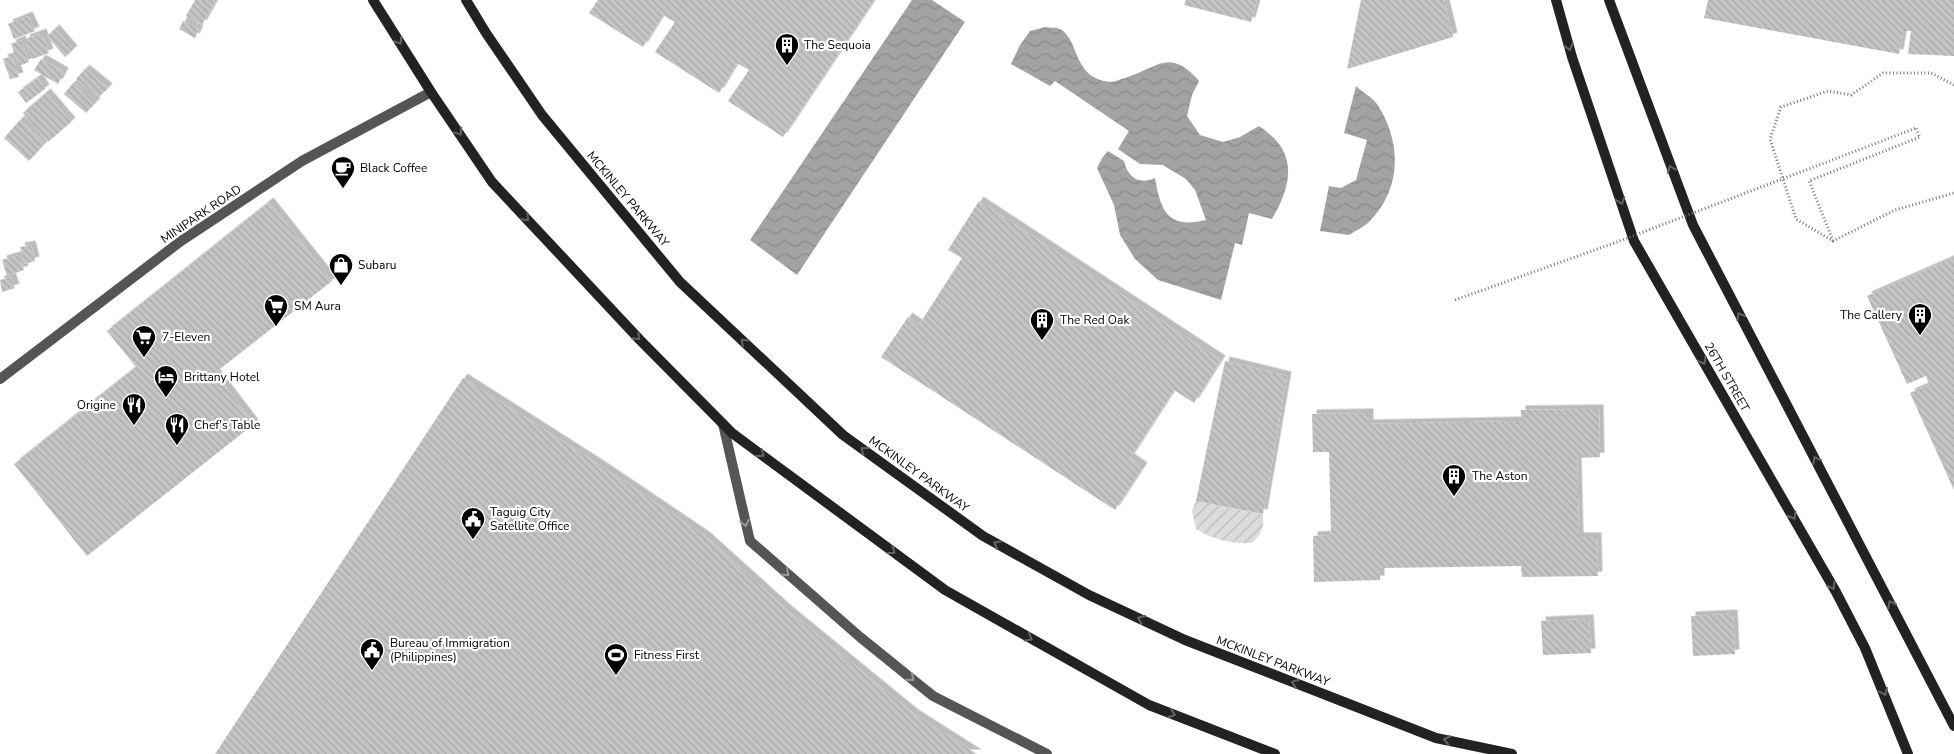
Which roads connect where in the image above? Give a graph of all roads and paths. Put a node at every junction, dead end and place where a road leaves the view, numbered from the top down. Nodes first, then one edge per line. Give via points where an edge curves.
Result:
1 (373, 0) edge
2 (466, 0) edge
3 (1556, 0) edge
4 (1609, 0) edge
5 (1954, 85) edge
6 (431, 92) junction
7 (1954, 193) edge
8 (1833, 241) junction
9 (1455, 300) dead end
10 (0, 380) edge
11 (723, 424) junction
12 (1954, 726) edge
13 (1047, 754) edge
14 (1275, 754) edge
15 (1512, 754) edge
16 (1908, 754) edge

1 -> 6 main road
15 -> 2 main road, MCKINLEY PARKWAY via 1436,738 1185,640 1089,594 983,536 851,441 680,282 542,115
3 -> 16 main road, 26TH STREET via 1634,241 1840,600 1865,648
12 -> 4 main road via 1692,225
5 - 8 path via 1931,73 1883,73 1850,95 1828,91 1781,107 1770,139 1796,218
6 - 10 street, MINIPARK ROAD via 302,161 181,241
6 -> 11 main road via 492,182
7 - 8 path via 1895,210
8 - 9 path, bridge via 1809,181 1920,137 1916,128
11 -> 13 street via 750,541 860,637 934,696
11 -> 14 main road via 945,590 1149,705

